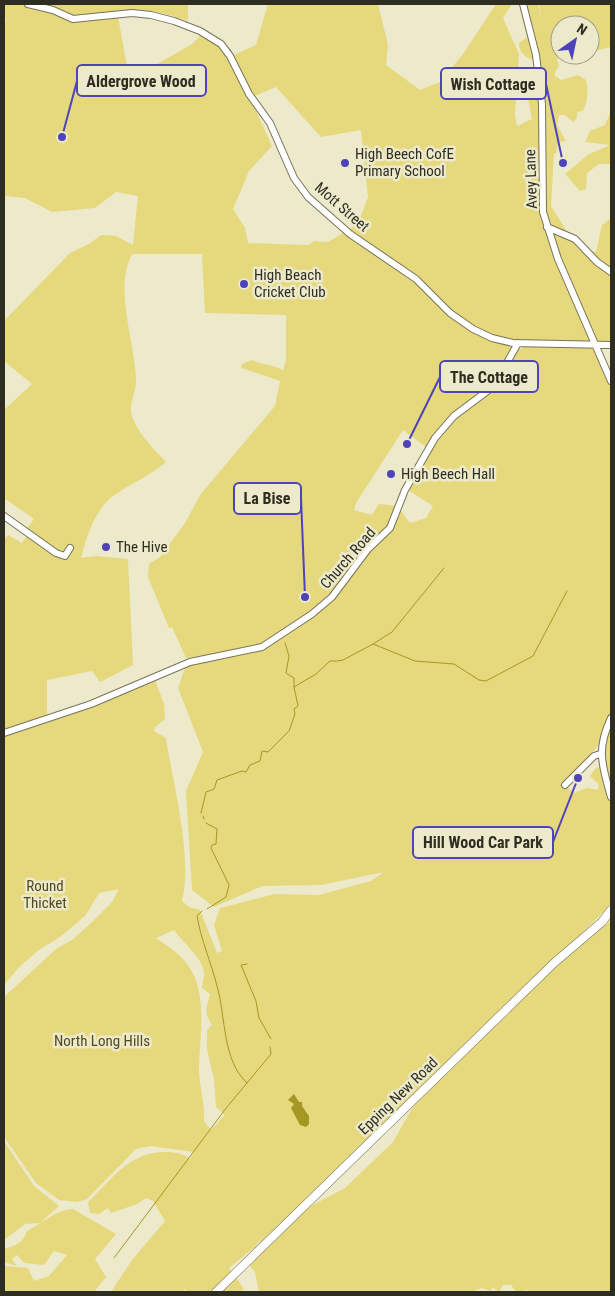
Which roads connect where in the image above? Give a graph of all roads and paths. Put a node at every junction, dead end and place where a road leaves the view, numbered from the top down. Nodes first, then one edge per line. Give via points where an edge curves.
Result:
1 (28, 4) edge
2 (523, 4) edge
3 (547, 227) junction
4 (611, 272) edge
5 (518, 343) junction
6 (596, 345) junction
7 (611, 345) edge
8 (611, 381) edge
9 (4, 516) edge
10 (70, 548) dead end
11 (611, 718) edge
12 (4, 733) edge
13 (600, 754) junction
14 (564, 785) dead end
15 (611, 797) edge
16 (611, 910) edge
17 (611, 918) edge
18 (602, 922) junction
19 (216, 1292) edge

1 - 5 street, Mott Street via 73,19 132,13 151,15 174,20 221,44 249,94 270,123 294,178 320,209 350,234 416,279 450,313 473,329 492,338
2 - 3 street, Avey Lane via 536,55 542,104 542,194
3 - 4 street via 575,238
3 - 6 street, Avey Lane
5 - 6 street, Mott Street
5 - 12 street, Church Road via 494,386 454,416 435,438 405,490 390,528 368,550 332,597 312,614 262,647 190,662 91,704
6 - 7 street, Mott Street
6 - 8 street, Avey Lane
9 - 10 street via 56,553 65,556
11 - 13 street
13 - 14 street
13 - 15 street
16 - 18 main road, Epping New Road
17 - 18 main road, Epping New Road
18 - 19 main road, Epping New Road via 554,964

